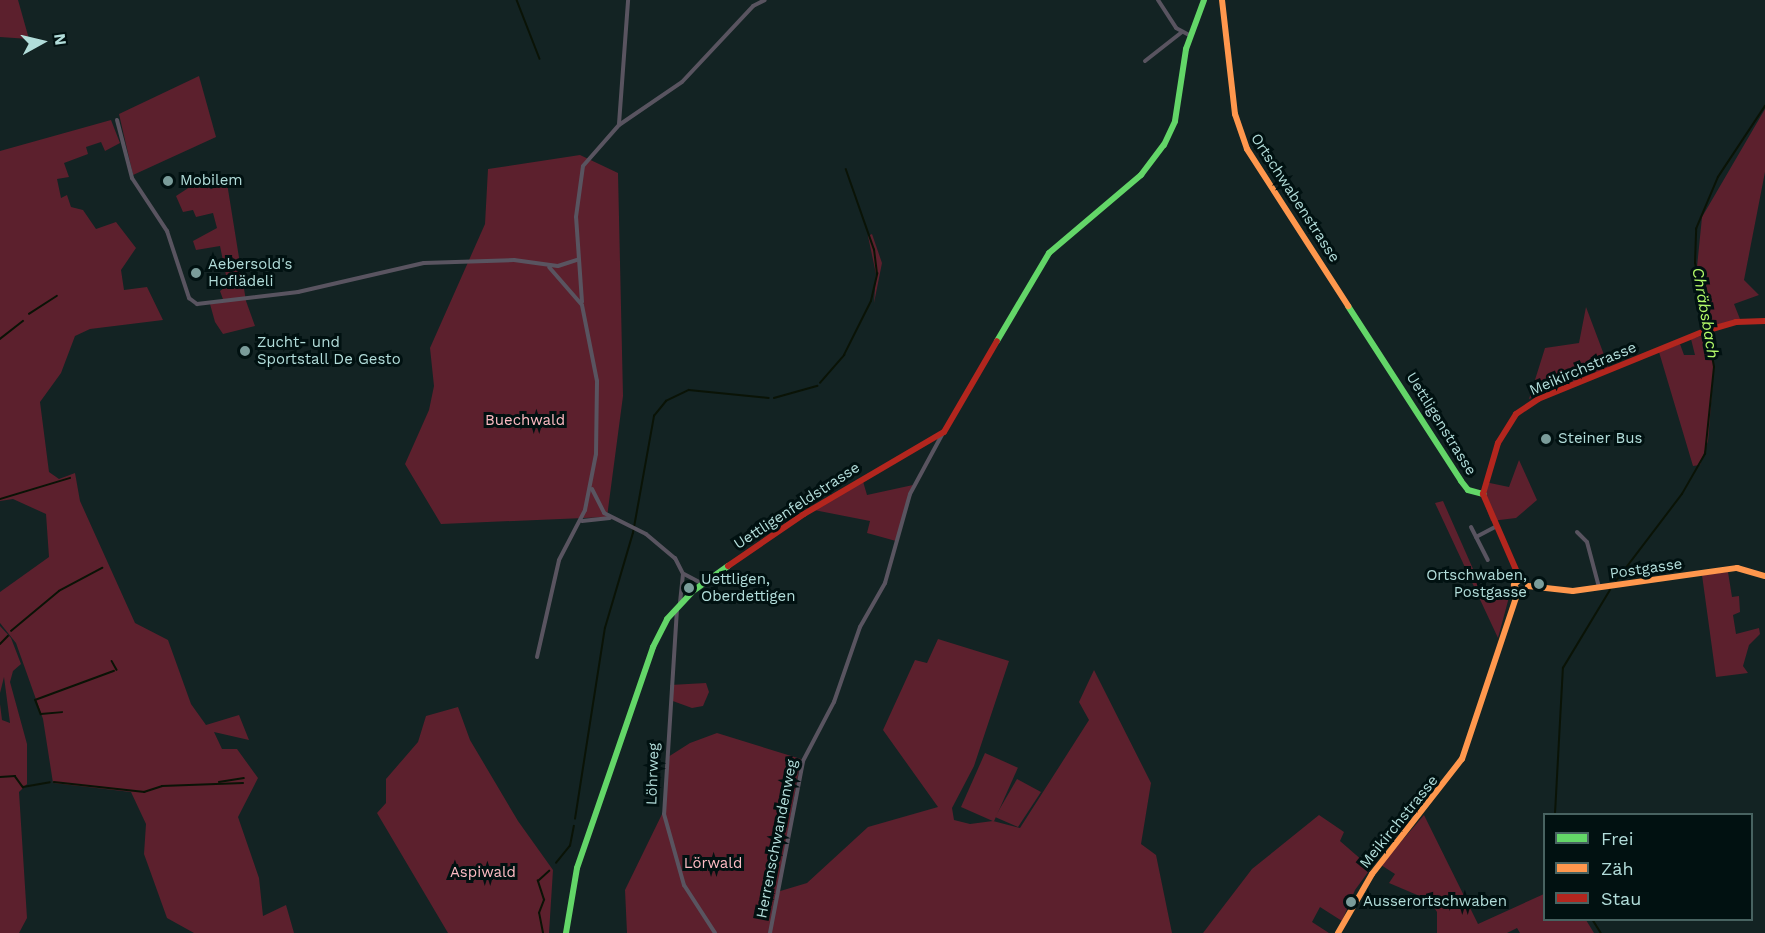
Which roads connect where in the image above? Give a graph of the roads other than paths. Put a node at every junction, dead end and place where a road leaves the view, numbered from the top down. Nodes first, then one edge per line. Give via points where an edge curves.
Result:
1 (628, 0) edge
2 (765, 0) edge
3 (1158, 0) edge
4 (1204, 0) edge
5 (1221, 0) edge
6 (1182, 32) junction
7 (1191, 36) junction
8 (1145, 61) dead end
9 (117, 120) dead end
10 (619, 125) junction
11 (577, 260) junction
12 (548, 266) junction
13 (582, 305) junction
14 (1765, 321) edge
15 (1385, 357) joint
16 (944, 432) junction
17 (927, 444) junction
18 (933, 453) junction
19 (592, 488) junction
20 (1483, 494) junction
21 (611, 518) junction
22 (581, 521) junction
23 (1471, 527) dead end
24 (1494, 527) junction
25 (1577, 532) dead end
26 (1476, 537) junction
27 (1488, 560) dead end
28 (683, 574) junction
29 (1765, 576) edge
30 (1520, 579) junction
31 (703, 584) junction
32 (1528, 586) junction
33 (1599, 587) junction
34 (1518, 592) junction
35 (679, 604) junction
36 (537, 657) dead end
37 (566, 933) edge
38 (715, 933) edge
39 (770, 933) edge
40 (1338, 933) edge

1 - 10 street
2 - 10 street via 746,13 682,82
3 - 6 street
4 - 7 main road, Uettligenfeldstrasse
5 - 15 main road, Ortschwabenstrasse via 1233,102 1243,141
6 - 7 street
6 - 8 street
7 - 16 main road, Uettligenfeldstrasse via 1175,121 1164,145 1142,175 1049,253
9 - 12 street via 132,178 167,231 192,302 208,304 298,292 424,263 514,260
10 - 11 street via 582,170
11 - 12 street
11 - 13 street
12 - 13 street
13 - 19 street via 597,381
14 - 20 main road, Meikirchstrasse via 1709,330 1523,407 1501,437
15 - 20 main road, Uettligenstrasse via 1461,482 1468,490
16 - 17 main road, Uettligenfeldstrasse
16 - 18 street, Herrenschwandenweg
17 - 18 street
17 - 31 main road, Uettligenfeldstrasse via 848,485
18 - 39 street, Herrenschwandenweg via 910,494 885,583 860,627 834,702 803,761
19 - 21 street via 599,507
19 - 22 street
20 - 24 main road
21 - 22 street
21 - 28 street via 670,552
22 - 36 street via 559,560
23 - 26 street
24 - 26 street
24 - 30 main road
25 - 33 street via 1587,542
26 - 27 street
28 - 31 street
28 - 35 street, Löhrweg
29 - 33 main road, Postgasse via 1731,568
30 - 32 main road
30 - 34 main road, Meikirchstrasse via 1514,585
31 - 35 main road, Uettligenfeldstrasse
32 - 33 main road, Postgasse via 1566,591
32 - 34 main road
34 - 40 main road, Meikirchstrasse via 1457,767 1364,887
35 - 37 main road, Uettligenfeldstrasse via 653,646 572,885
35 - 38 street, Löhrweg via 664,814 684,885

